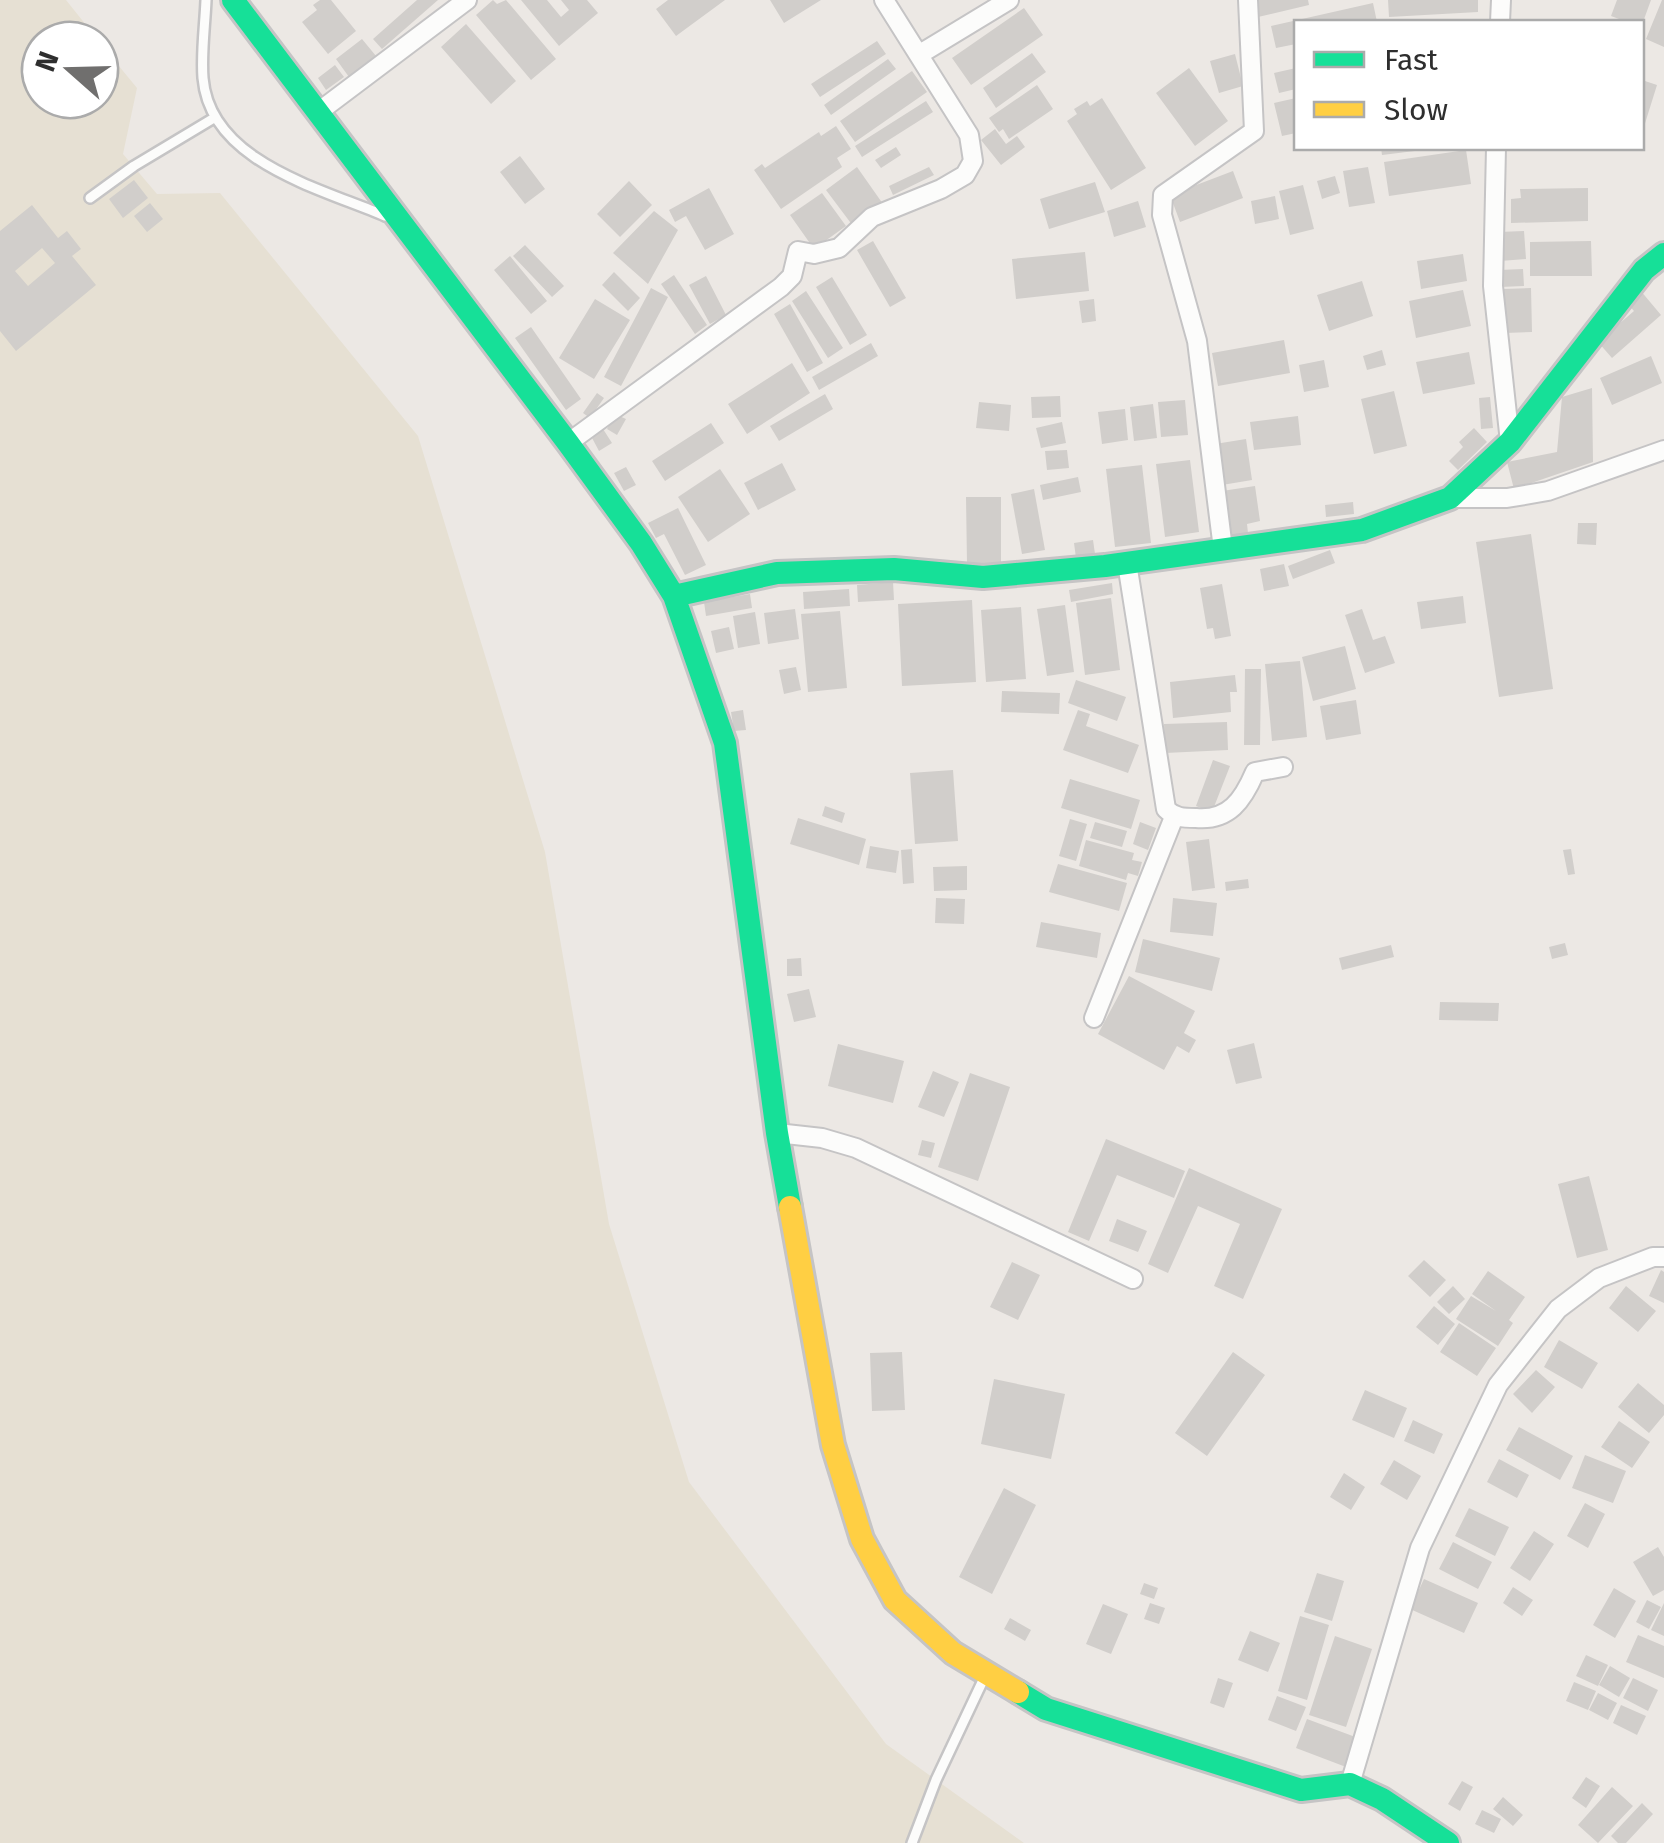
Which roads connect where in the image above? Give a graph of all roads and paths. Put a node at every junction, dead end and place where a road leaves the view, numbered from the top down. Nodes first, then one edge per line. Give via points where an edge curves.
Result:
1 (206, 0) edge
2 (233, 0) edge
3 (467, 0) edge
4 (884, 0) edge
5 (1009, 0) edge
6 (1248, 0) edge
7 (920, 54) junction
8 (318, 112) junction
9 (214, 118) junction
10 (1496, 150) edge
11 (90, 198) dead end
12 (401, 222) junction
13 (1664, 254) edge
14 (1510, 442) junction
15 (568, 443) junction
16 (1664, 450) edge
17 (1450, 498) junction
18 (1223, 550) junction
19 (1127, 563) junction
20 (674, 596) junction
21 (1283, 767) dead end
22 (1174, 817) junction
23 (1094, 1018) dead end
24 (777, 1133) junction
25 (1664, 1257) edge
26 (1133, 1280) dead end
27 (986, 1674) junction
28 (1350, 1784) junction
29 (912, 1843) edge
30 (1448, 1843) edge

1 - 9 lane via 203,79
2 - 8 street
3 - 8 street
4 - 7 street
5 - 7 street
6 - 18 street via 1254,131 1161,201 1197,340
7 - 15 street via 969,135 973,162 964,175 872,217 839,248 798,251 792,276 781,287
8 - 12 street
9 - 11 lane
9 - 12 lane via 275,169
10 - 14 street via 1493,286
12 - 15 street
13 - 14 street via 1644,270
14 - 17 street
15 - 20 street
16 - 17 street via 1548,490
17 - 18 street via 1362,530
18 - 19 street
19 - 20 street via 983,577 894,569 777,573
19 - 22 street via 1166,809
20 - 24 street via 726,743
21 - 22 street via 1255,772 1232,808 1213,820
22 - 23 street
24 - 26 street via 856,1148
24 - 27 street via 833,1446 862,1539 895,1600 953,1654
25 - 28 street via 1599,1278 1558,1309 1498,1386 1420,1548
27 - 28 street via 1046,1709 1301,1790
27 - 29 lane
28 - 30 street

